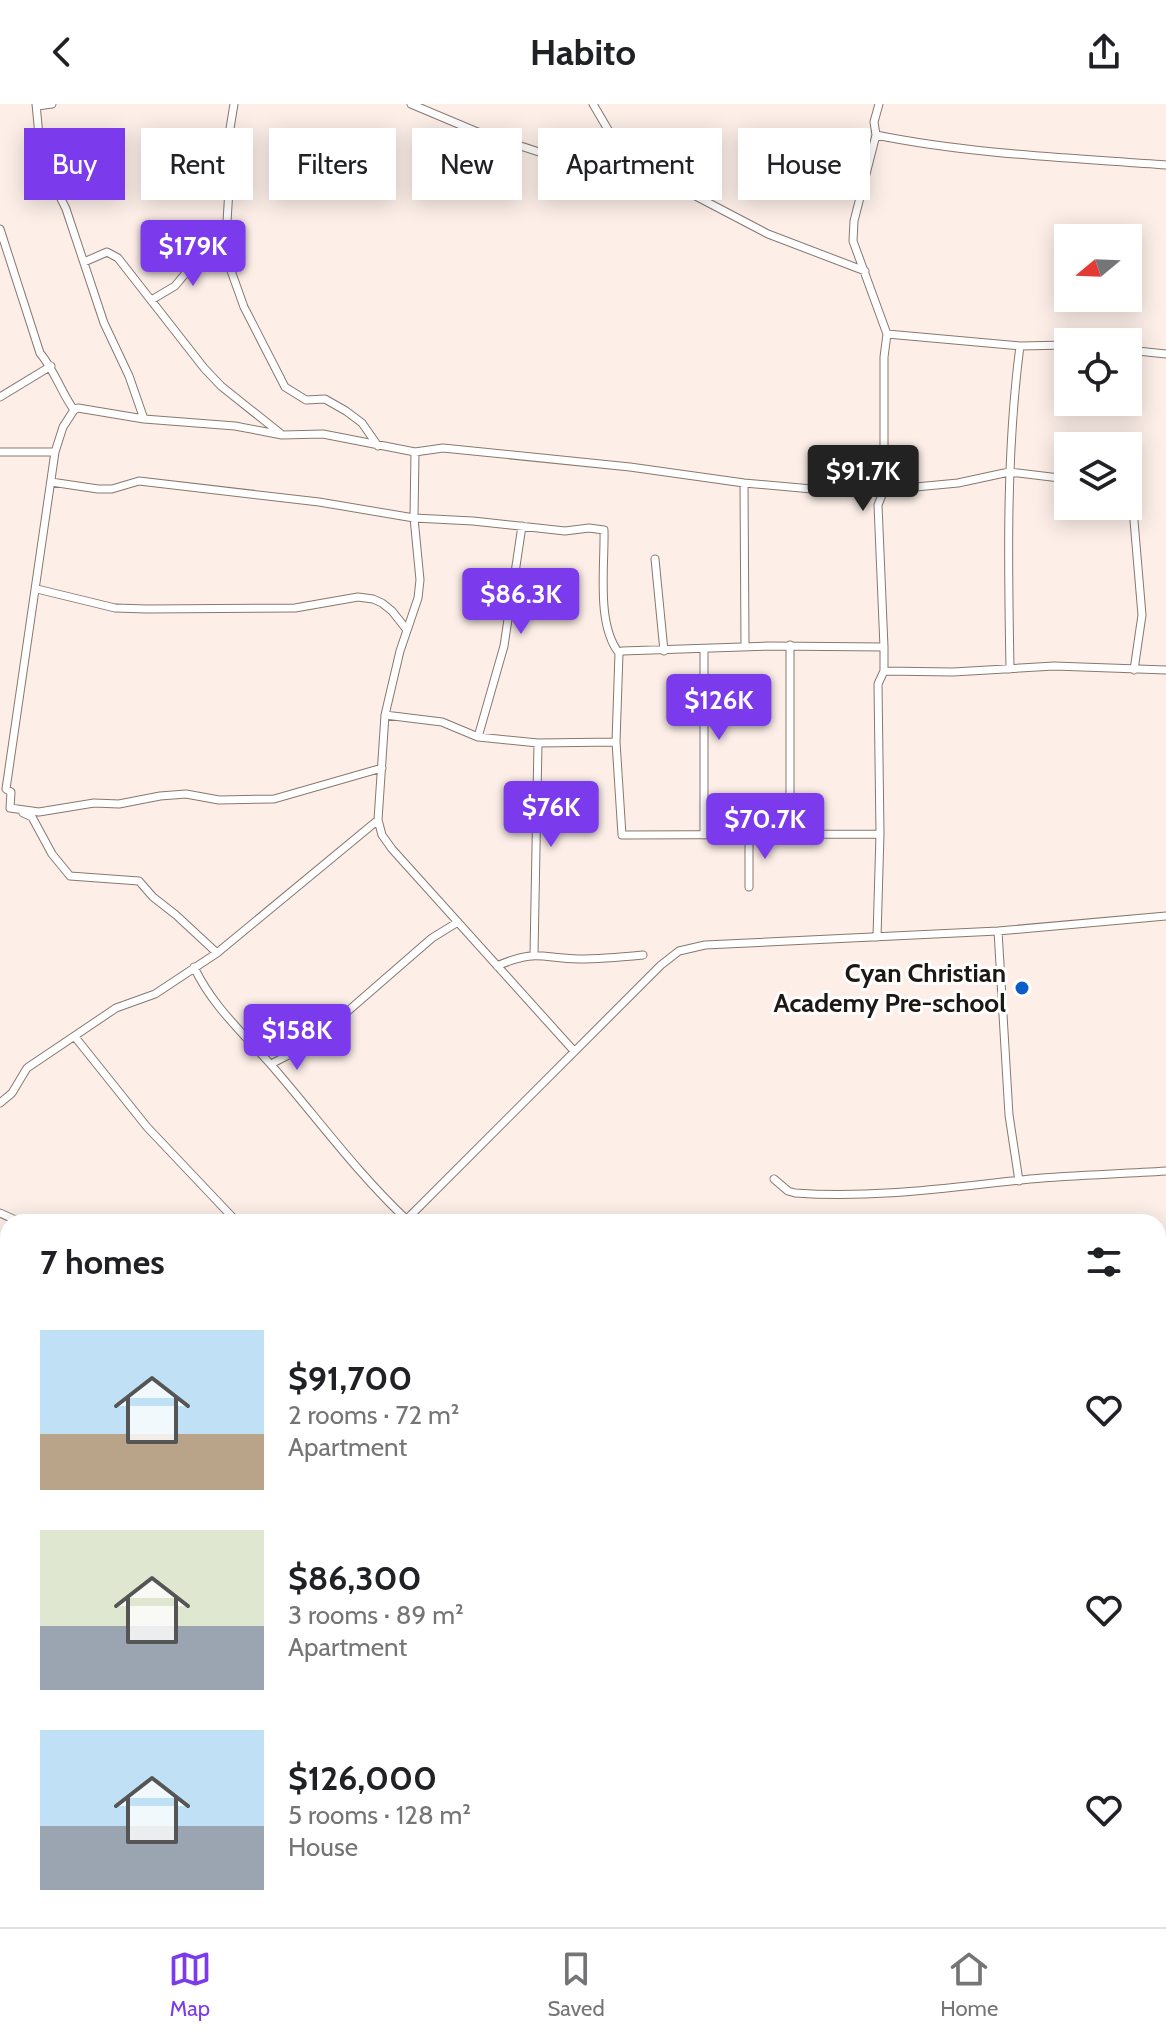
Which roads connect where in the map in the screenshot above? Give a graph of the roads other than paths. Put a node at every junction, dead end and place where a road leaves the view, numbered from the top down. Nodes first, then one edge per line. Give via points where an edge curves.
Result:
1 (52, 104) edge
2 (234, 104) edge
3 (411, 104) edge
4 (593, 104) edge
5 (879, 104) edge
6 (36, 105) edge
7 (607, 128) edge
8 (876, 135) junction
9 (538, 152) edge
10 (1166, 165) edge
11 (703, 200) edge
12 (0, 229) edge
13 (225, 254) junction
14 (84, 262) junction
15 (0, 266) edge
16 (11, 266) junction
17 (865, 271) junction
18 (153, 299) junction
19 (887, 334) junction
20 (1054, 345) edge
21 (1020, 346) junction
22 (1142, 351) edge
23 (1166, 354) edge
24 (51, 366) junction
25 (0, 397) edge
26 (74, 410) junction
27 (144, 419) junction
28 (282, 435) junction
29 (379, 446) junction
30 (0, 452) edge
31 (55, 452) junction
32 (415, 452) junction
33 (1009, 472) junction
34 (1054, 477) edge
35 (51, 482) junction
36 (744, 483) junction
37 (884, 490) junction
38 (414, 518) junction
39 (1134, 520) edge
40 (522, 526) junction
41 (655, 559) dead end
42 (37, 589) junction
43 (407, 630) junction
44 (790, 645) junction
45 (745, 646) junction
46 (884, 647) junction
47 (704, 649) junction
48 (664, 651) junction
49 (619, 653) junction
50 (1010, 669) junction
51 (1134, 670) junction
52 (1166, 670) edge
53 (884, 671) junction
54 (385, 715) junction
55 (478, 737) junction
56 (616, 742) junction
57 (538, 743) junction
58 (382, 768) junction
59 (11, 792) junction
60 (0, 794) edge
61 (10, 808) junction
62 (378, 820) junction
63 (749, 834) junction
64 (790, 834) junction
65 (880, 834) junction
66 (704, 835) junction
67 (749, 887) dead end
68 (1166, 916) edge
69 (458, 922) junction
70 (998, 931) junction
71 (877, 937) junction
72 (217, 953) junction
73 (534, 954) junction
74 (643, 955) dead end
75 (497, 966) junction
76 (194, 967) junction
77 (75, 1037) junction
78 (574, 1051) junction
79 (271, 1064) junction
80 (0, 1103) edge
81 (1166, 1171) edge
82 (774, 1179) dead end
83 (1019, 1181) junction
84 (229, 1214) edge
85 (400, 1214) edge
86 (413, 1214) edge

1 - 6 street
2 - 13 street via 227,147
3 - 9 street
4 - 7 street
5 - 8 street
6 - 14 street via 46,168
8 - 10 street
8 - 17 street via 854,221 853,241
11 - 17 street via 768,234
12 - 16 street
13 - 18 street via 194,263 175,286
13 - 29 street via 244,307 285,387 306,400 325,399 346,411
14 - 18 street via 114,254
14 - 27 street
15 - 16 street
16 - 24 street via 40,353
17 - 19 street
18 - 28 street via 221,386
19 - 21 street
19 - 37 street
20 - 21 street
21 - 33 street
22 - 23 street
24 - 25 street
24 - 26 street
26 - 27 street
26 - 31 street
27 - 28 street via 189,420
28 - 29 street via 323,434
29 - 32 street
30 - 31 street
31 - 35 street
32 - 36 street via 443,448
32 - 38 street
33 - 34 street
33 - 37 street
33 - 50 street
35 - 38 street via 112,489 139,481
35 - 42 street
36 - 37 street
36 - 45 street
37 - 46 street via 878,505
38 - 40 street
38 - 43 street via 420,580
39 - 51 street via 1142,606
40 - 49 street via 604,530 605,619 610,643
40 - 55 street via 504,646
41 - 48 street
42 - 43 street via 115,608 147,609 295,608 358,597 382,603
42 - 59 street via 6,789
43 - 54 street
44 - 45 street
44 - 46 street
44 - 64 street
45 - 47 street
46 - 53 street
47 - 48 street
47 - 66 street
48 - 49 street
49 - 56 street
50 - 51 street
50 - 53 street
51 - 52 street
53 - 65 street via 878,684
54 - 55 street via 442,722
54 - 58 street
55 - 57 street
56 - 57 street
56 - 66 street via 622,835
57 - 73 street
58 - 61 street via 274,799 219,800 186,794 39,812
58 - 62 street
59 - 60 street
59 - 61 street
61 - 72 street via 32,817 70,876 139,881
62 - 69 street via 392,849
62 - 72 street
63 - 64 street
63 - 66 street
63 - 67 street
64 - 65 street
65 - 71 street
68 - 70 street
69 - 75 street
69 - 79 street via 432,938 310,1044
70 - 71 street
70 - 83 street via 1009,1115
71 - 78 street via 705,945 679,951
72 - 76 street
73 - 74 street via 580,959
73 - 75 street
75 - 78 street
76 - 77 street via 155,994 116,1008
76 - 79 street via 224,1014
77 - 80 street via 27,1068
77 - 84 street via 147,1127
78 - 86 street
79 - 85 street
81 - 83 street
82 - 83 street via 788,1191 803,1193

